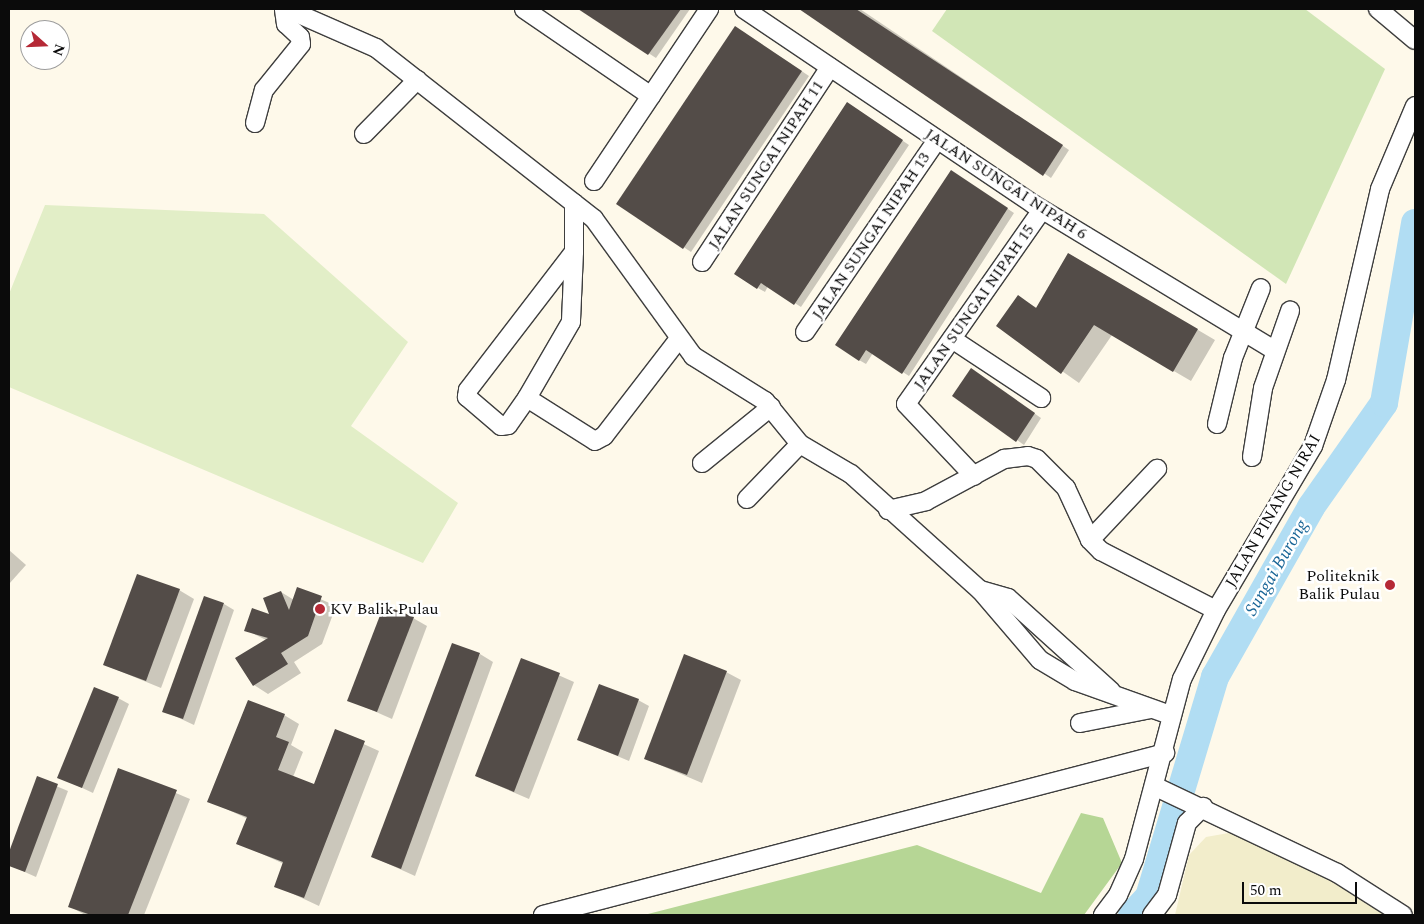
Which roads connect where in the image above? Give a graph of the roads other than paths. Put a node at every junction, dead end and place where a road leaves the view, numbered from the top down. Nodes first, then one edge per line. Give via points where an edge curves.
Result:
1 (286, 9) edge
2 (524, 9) edge
3 (709, 9) edge
4 (744, 9) edge
5 (1378, 9) edge
6 (1415, 40) edge
7 (830, 67) junction
8 (418, 80) junction
9 (651, 96) junction
10 (1415, 106) edge
11 (255, 123) dead end
12 (364, 134) dead end
13 (937, 140) junction
14 (594, 181) dead end
15 (574, 203) junction
16 (1042, 210) junction
17 (574, 252) junction
18 (702, 262) dead end
19 (1261, 288) dead end
20 (1290, 311) dead end
21 (805, 332) dead end
22 (1244, 332) junction
23 (952, 339) junction
24 (678, 340) junction
25 (1274, 350) junction
26 (527, 398) junction
27 (1041, 398) dead end
28 (771, 407) junction
29 (1217, 424) dead end
30 (800, 444) junction
31 (1252, 457) dead end
32 (702, 463) dead end
33 (1157, 469) dead end
34 (974, 476) junction
35 (748, 499) dead end
36 (888, 510) junction
37 (1090, 540) junction
38 (980, 590) junction
39 (1216, 610) junction
40 (1111, 691) junction
41 (1150, 709) junction
42 (1170, 715) junction
43 (1080, 723) dead end
44 (1165, 753) junction
45 (1160, 788) junction
46 (1201, 806) junction
47 (543, 915) edge
48 (1103, 915) edge
49 (1152, 915) edge
50 (1403, 915) edge

1 - 8 street via 368,44
1 - 11 street via 286,24 300,36 301,44 264,90
2 - 9 street
3 - 9 street
4 - 7 street, JALAN SUNGAI NIPAH 6
5 - 6 street
7 - 13 street, JALAN SUNGAI NIPAH 6
7 - 18 street, JALAN SUNGAI NIPAH 11
8 - 12 street
8 - 15 street
9 - 14 street
10 - 39 street, JALAN PINANG NIRAI via 1380,189 1336,380 1313,446
13 - 16 street, JALAN SUNGAI NIPAH 6
13 - 21 street, JALAN SUNGAI NIPAH 13
15 - 17 street
15 - 24 street via 594,219
16 - 22 street, JALAN SUNGAI NIPAH 6
16 - 23 street, JALAN SUNGAI NIPAH 15
17 - 26 street via 571,322
17 - 26 street via 532,303 467,397 505,426
19 - 22 street
20 - 25 street
22 - 25 street, JALAN SUNGAI NIPAH 6
22 - 29 street
23 - 27 street
23 - 34 street, JALAN SUNGAI NIPAH 15 via 906,404
24 - 26 street via 604,436 595,441
24 - 28 street via 705,366 747,387
25 - 31 street via 1263,388
28 - 30 street
28 - 32 street
30 - 35 street
30 - 36 street via 851,474
33 - 37 street
34 - 36 street via 926,501
34 - 37 street via 1004,459 1037,459 1076,502
36 - 38 street
37 - 39 street via 1116,561
38 - 40 street via 1008,598
38 - 40 street via 1040,660 1075,681
39 - 42 street, JALAN PINANG NIRAI
40 - 41 street
41 - 42 street
41 - 43 street
42 - 44 street, JALAN PINANG NIRAI
44 - 45 street, JALAN PINANG NIRAI
44 - 47 street
45 - 46 street
45 - 48 street, JALAN PINANG NIRAI via 1143,826 1127,876
46 - 49 street via 1187,823 1167,895
46 - 50 street via 1337,873

